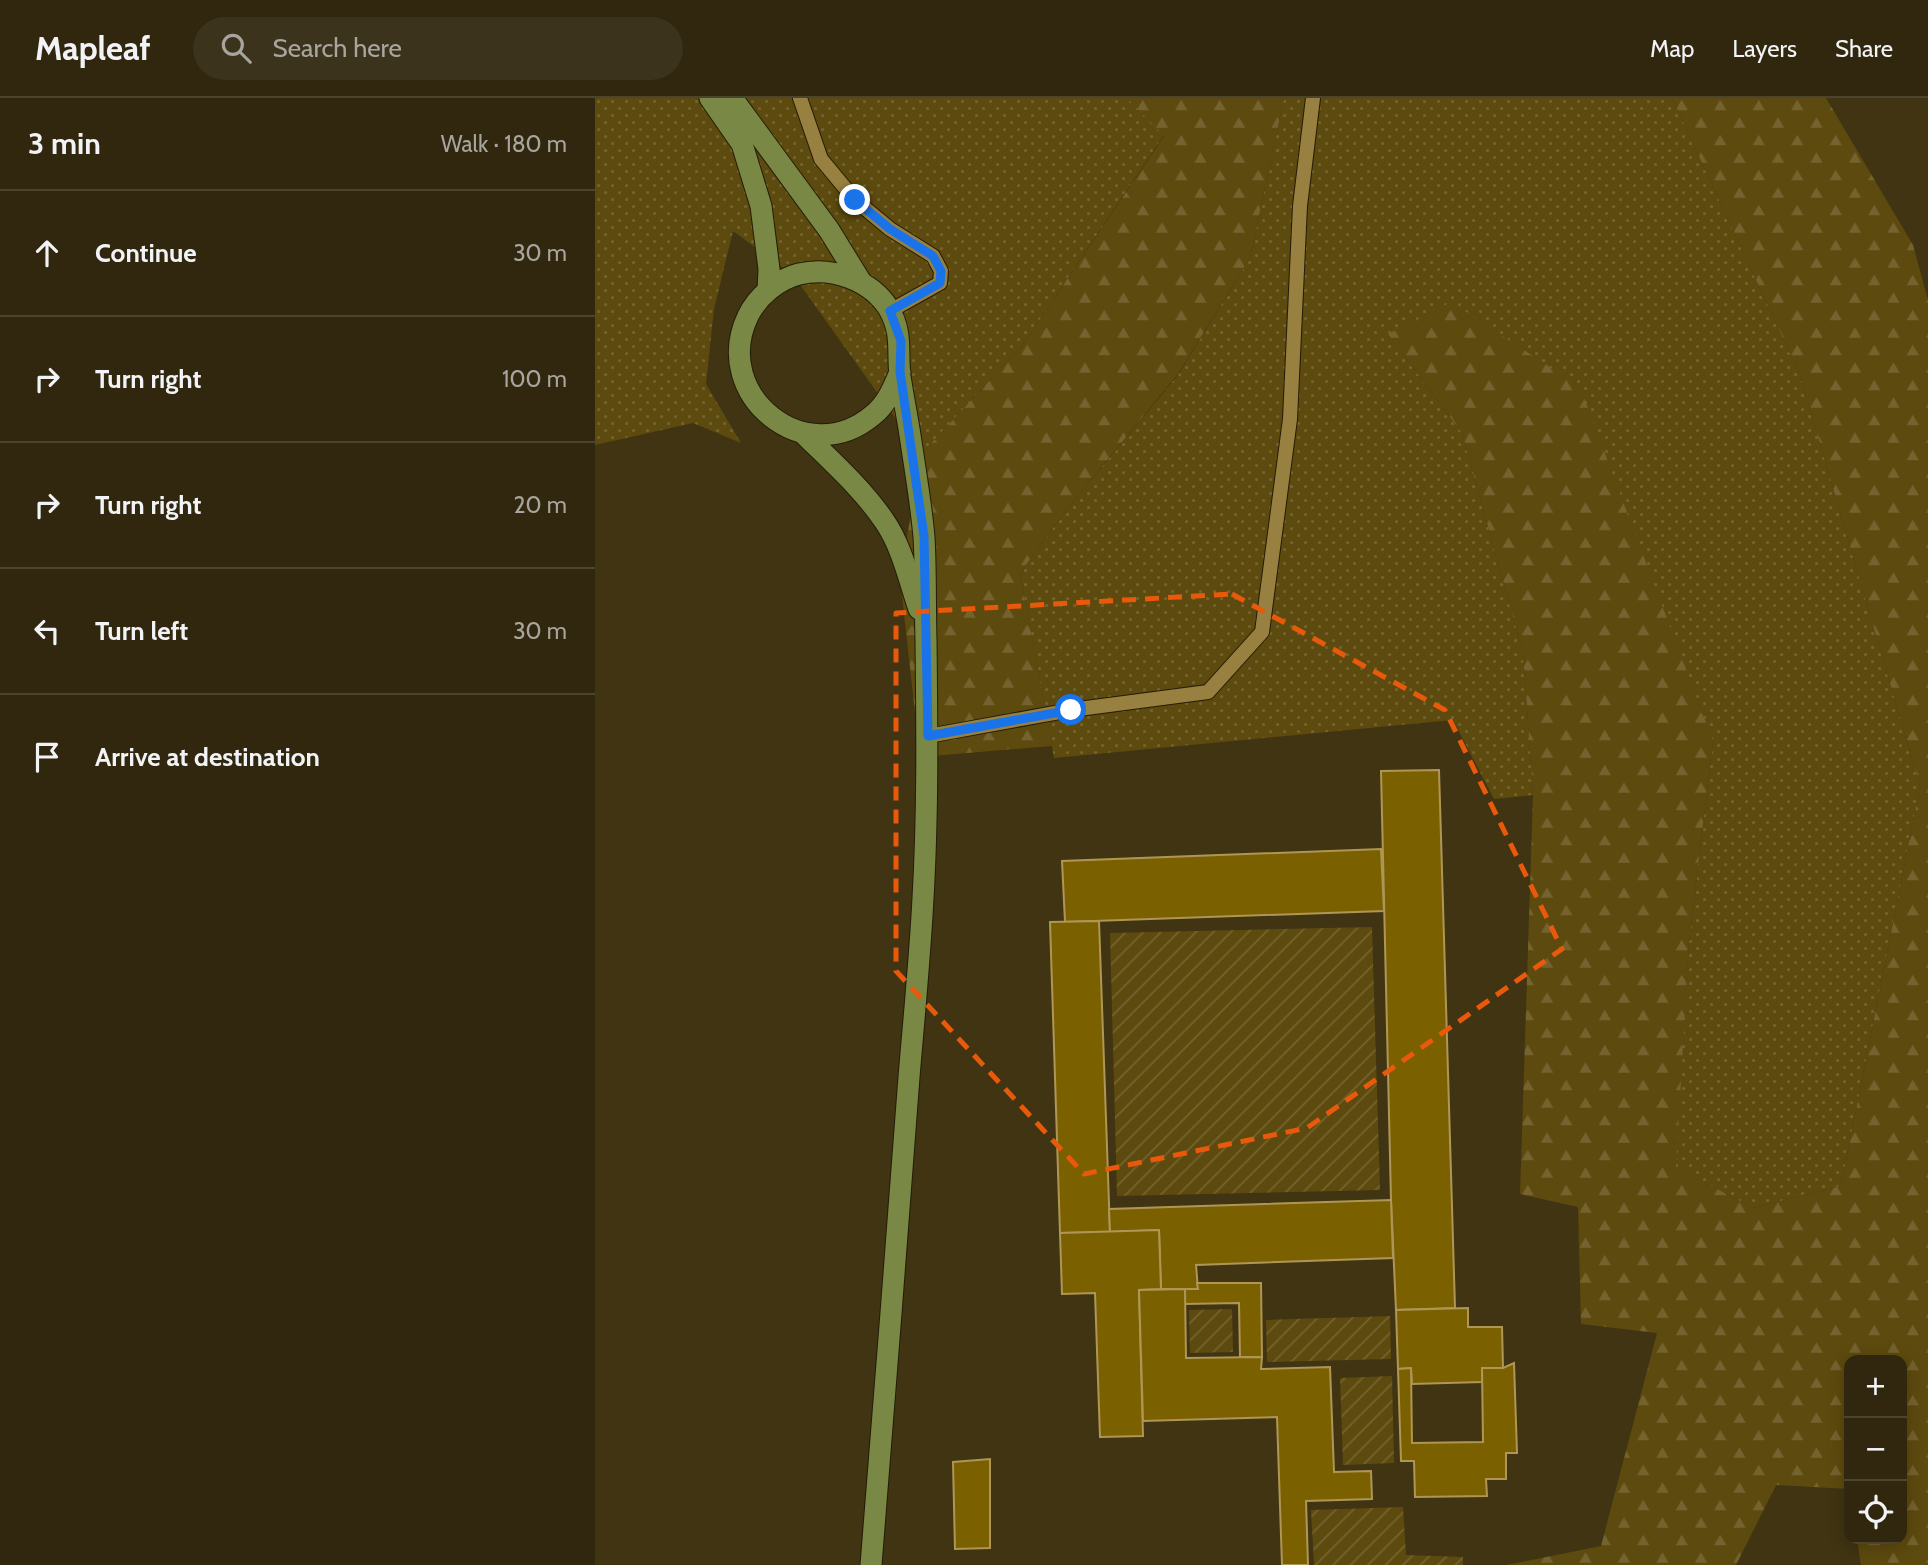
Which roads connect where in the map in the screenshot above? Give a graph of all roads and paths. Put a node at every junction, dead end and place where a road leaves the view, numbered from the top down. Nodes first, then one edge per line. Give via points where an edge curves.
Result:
1 (710, 98) edge
2 (732, 98) edge
3 (800, 98) edge
4 (1314, 98) edge
5 (860, 282) junction
6 (768, 290) junction
7 (890, 311) junction
8 (900, 372) junction
9 (803, 433) junction
10 (926, 627) junction
11 (928, 736) junction
12 (871, 1565) edge

1 - 6 main road via 742,144 761,206
2 - 5 main road via 829,230
3 - 7 lane via 821,159 855,200 933,256 941,271 940,283
4 - 11 lane via 1300,206 1290,419 1262,632 1208,692
5 - 6 main road via 829,271 797,274
5 - 7 main road
6 - 9 main road via 748,313 739,342 741,372 753,400 775,421
7 - 8 main road via 901,341
8 - 9 main road via 874,415 853,428
8 - 10 main road via 924,536
9 - 10 main road via 885,523
10 - 11 main road
11 - 12 main road via 923,896

